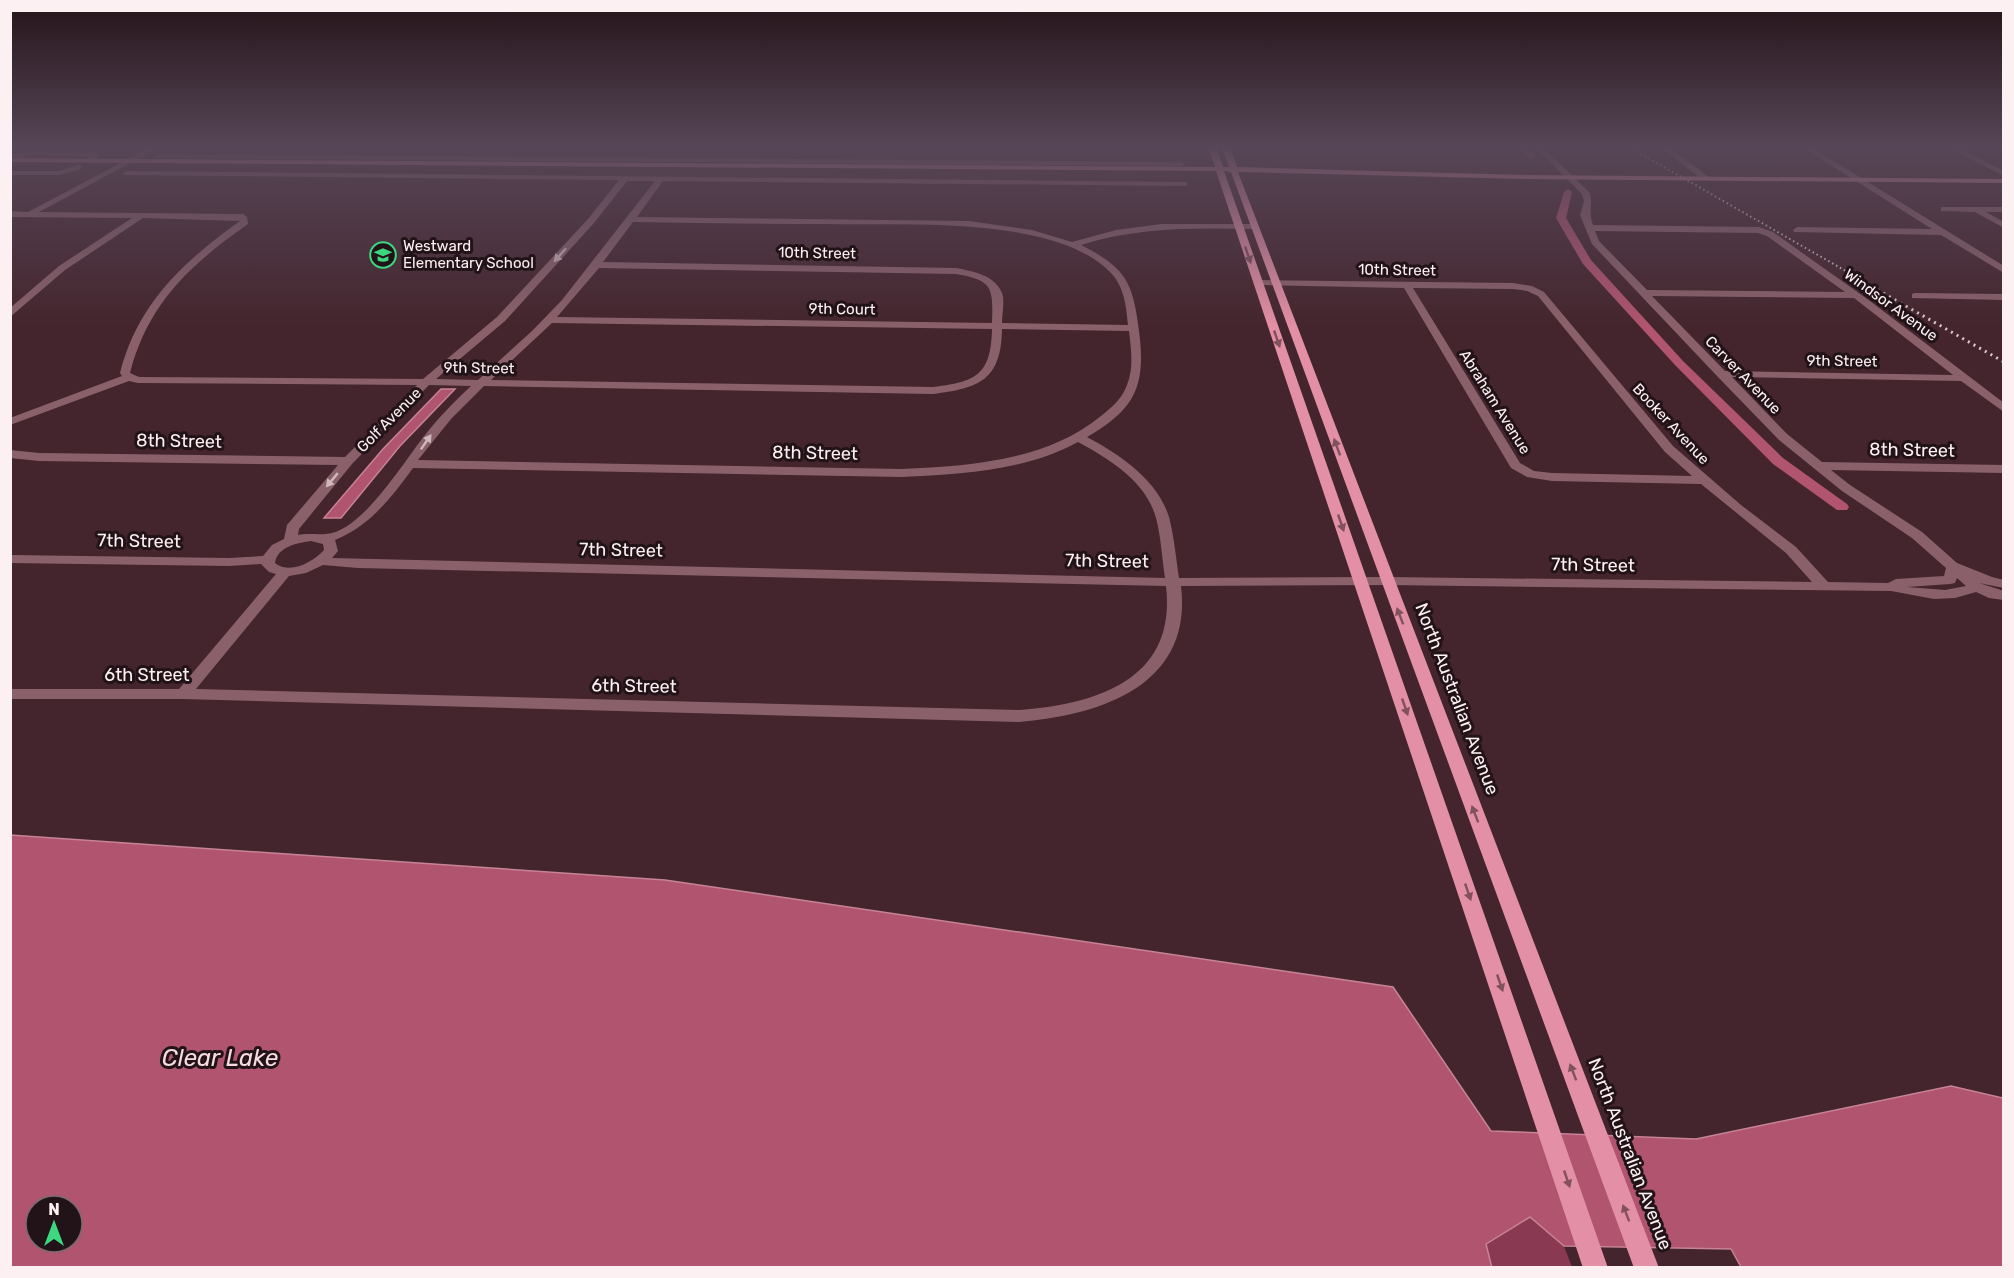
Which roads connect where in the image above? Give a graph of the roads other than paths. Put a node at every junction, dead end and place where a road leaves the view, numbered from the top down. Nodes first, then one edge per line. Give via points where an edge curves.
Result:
1 (43, 207) edge
2 (602, 207) edge
3 (640, 207) edge
4 (1232, 207) edge
5 (1247, 207) edge
6 (1586, 207) edge
7 (1902, 207) edge
8 (1944, 209) dead end
9 (1976, 210) junction
10 (2004, 210) edge
11 (10, 214) edge
12 (29, 214) junction
13 (142, 214) junction
14 (631, 219) junction
15 (10, 224) edge
16 (1238, 226) junction
17 (1253, 226) junction
18 (2004, 226) edge
19 (1588, 228) junction
20 (1797, 230) dead end
21 (1942, 232) junction
22 (1071, 245) junction
23 (596, 265) junction
24 (2004, 270) edge
25 (1258, 284) junction
26 (1276, 284) junction
27 (1407, 285) junction
28 (1536, 291) joint
29 (1643, 293) junction
30 (1854, 295) junction
31 (1915, 296) dead end
32 (2004, 297) edge
33 (10, 314) edge
34 (549, 320) junction
35 (997, 326) junction
36 (1133, 328) junction
37 (1721, 374) junction
38 (129, 377) junction
39 (1962, 378) junction
40 (426, 382) junction
41 (479, 383) junction
42 (2004, 409) edge
43 (10, 422) edge
44 (1078, 437) junction
45 (10, 454) edge
46 (348, 461) junction
47 (411, 464) junction
48 (1820, 466) junction
49 (2004, 469) edge
50 (1702, 480) junction
51 (326, 539) junction
52 (291, 541) junction
53 (10, 559) edge
54 (267, 560) junction
55 (322, 561) junction
56 (1953, 566) junction
57 (285, 572) junction
58 (1361, 581) junction
59 (1387, 581) junction
60 (1171, 582) junction
61 (2004, 584) edge
62 (1891, 587) junction
63 (1976, 587) junction
64 (1826, 588) junction
65 (2004, 596) edge
66 (10, 694) edge
67 (183, 694) junction
68 (1596, 1268) edge
69 (1647, 1268) edge

1 - 12 street
2 -> 40 street, Golf Avenue via 501,319
3 - 14 street
4 - 16 main road
5 - 17 main road, North Australian Avenue
6 - 19 street
7 - 21 street
8 - 9 street
9 - 10 street
9 - 18 street
11 - 12 street
12 - 13 street
12 - 15 street
13 - 33 street via 62,268
13 - 38 street via 243,217 245,222 194,262 154,306 130,352 125,373
14 - 22 street, 8th Street via 969,224 1030,233
14 - 23 street
16 - 17 street
16 - 22 street via 1159,226 1097,236
16 -> 25 main road
17 - 26 main road, North Australian Avenue
19 - 29 street, Carver Avenue via 1595,242
19 - 30 street, Windsor Avenue via 1759,230
20 - 21 street
21 - 24 street
22 - 36 street, 8th Street via 1105,263 1121,279 1129,295
23 - 34 street
23 - 35 street, 10th Street via 962,272 995,288
25 - 26 street, 10th Street
25 -> 58 main road
26 - 27 street, 10th Street
59 -> 26 main road, North Australian Avenue
27 - 28 street, 10th Street via 1513,286
27 - 50 street, Abraham Avenue via 1515,465 1522,470 1552,477
28 - 50 street, Booker Avenue via 1647,425
29 - 30 street
29 - 37 street, Carver Avenue
30 - 39 street, Windsor Avenue
31 - 32 street
34 - 35 street, 9th Court
34 - 41 street
35 - 36 street, 9th Court
35 - 41 street, 9th Street via 994,357 988,370 966,383 933,391
36 - 44 street, 8th Street via 1138,368 1130,394 1106,419
37 - 39 street, 9th Street
37 - 48 street, Carver Avenue via 1771,426
38 - 40 street, 9th Street via 147,381
38 - 43 street
39 - 42 street, Windsor Avenue
40 - 41 street, 9th Street
40 - 46 street, Golf Avenue
47 -> 41 street via 433,431
44 - 47 street, 8th Street via 1014,460 934,472
44 - 60 street, 6th Street via 1126,466 1149,489 1162,517
45 - 46 street, 8th Street
46 -> 52 street, Golf Avenue via 292,528
47 - 51 street via 366,517
48 - 49 street, 8th Street
48 - 56 street, Carver Avenue
50 - 64 street, Booker Avenue via 1791,550
51 - 52 street
51 - 55 street via 332,546
52 - 54 street via 275,549
53 - 54 street, 7th Street
54 - 57 street via 271,568
55 - 57 street
55 - 60 street, 7th Street
56 - 61 street
56 - 62 street, 7th Street via 1950,580 1896,583
56 - 63 street, Carver Avenue
57 - 67 street
58 - 59 street, 7th Street
58 - 60 street, 7th Street
58 -> 68 main road
59 - 64 street, 7th Street
69 -> 59 main road, North Australian Avenue
60 - 67 street, 6th Street via 1173,630 1158,661 1144,675 1107,698 1050,713 1019,716
62 - 63 street, 7th Street via 1913,593 1949,594
62 - 64 street, 7th Street
63 - 65 street
66 - 67 street, 6th Street

